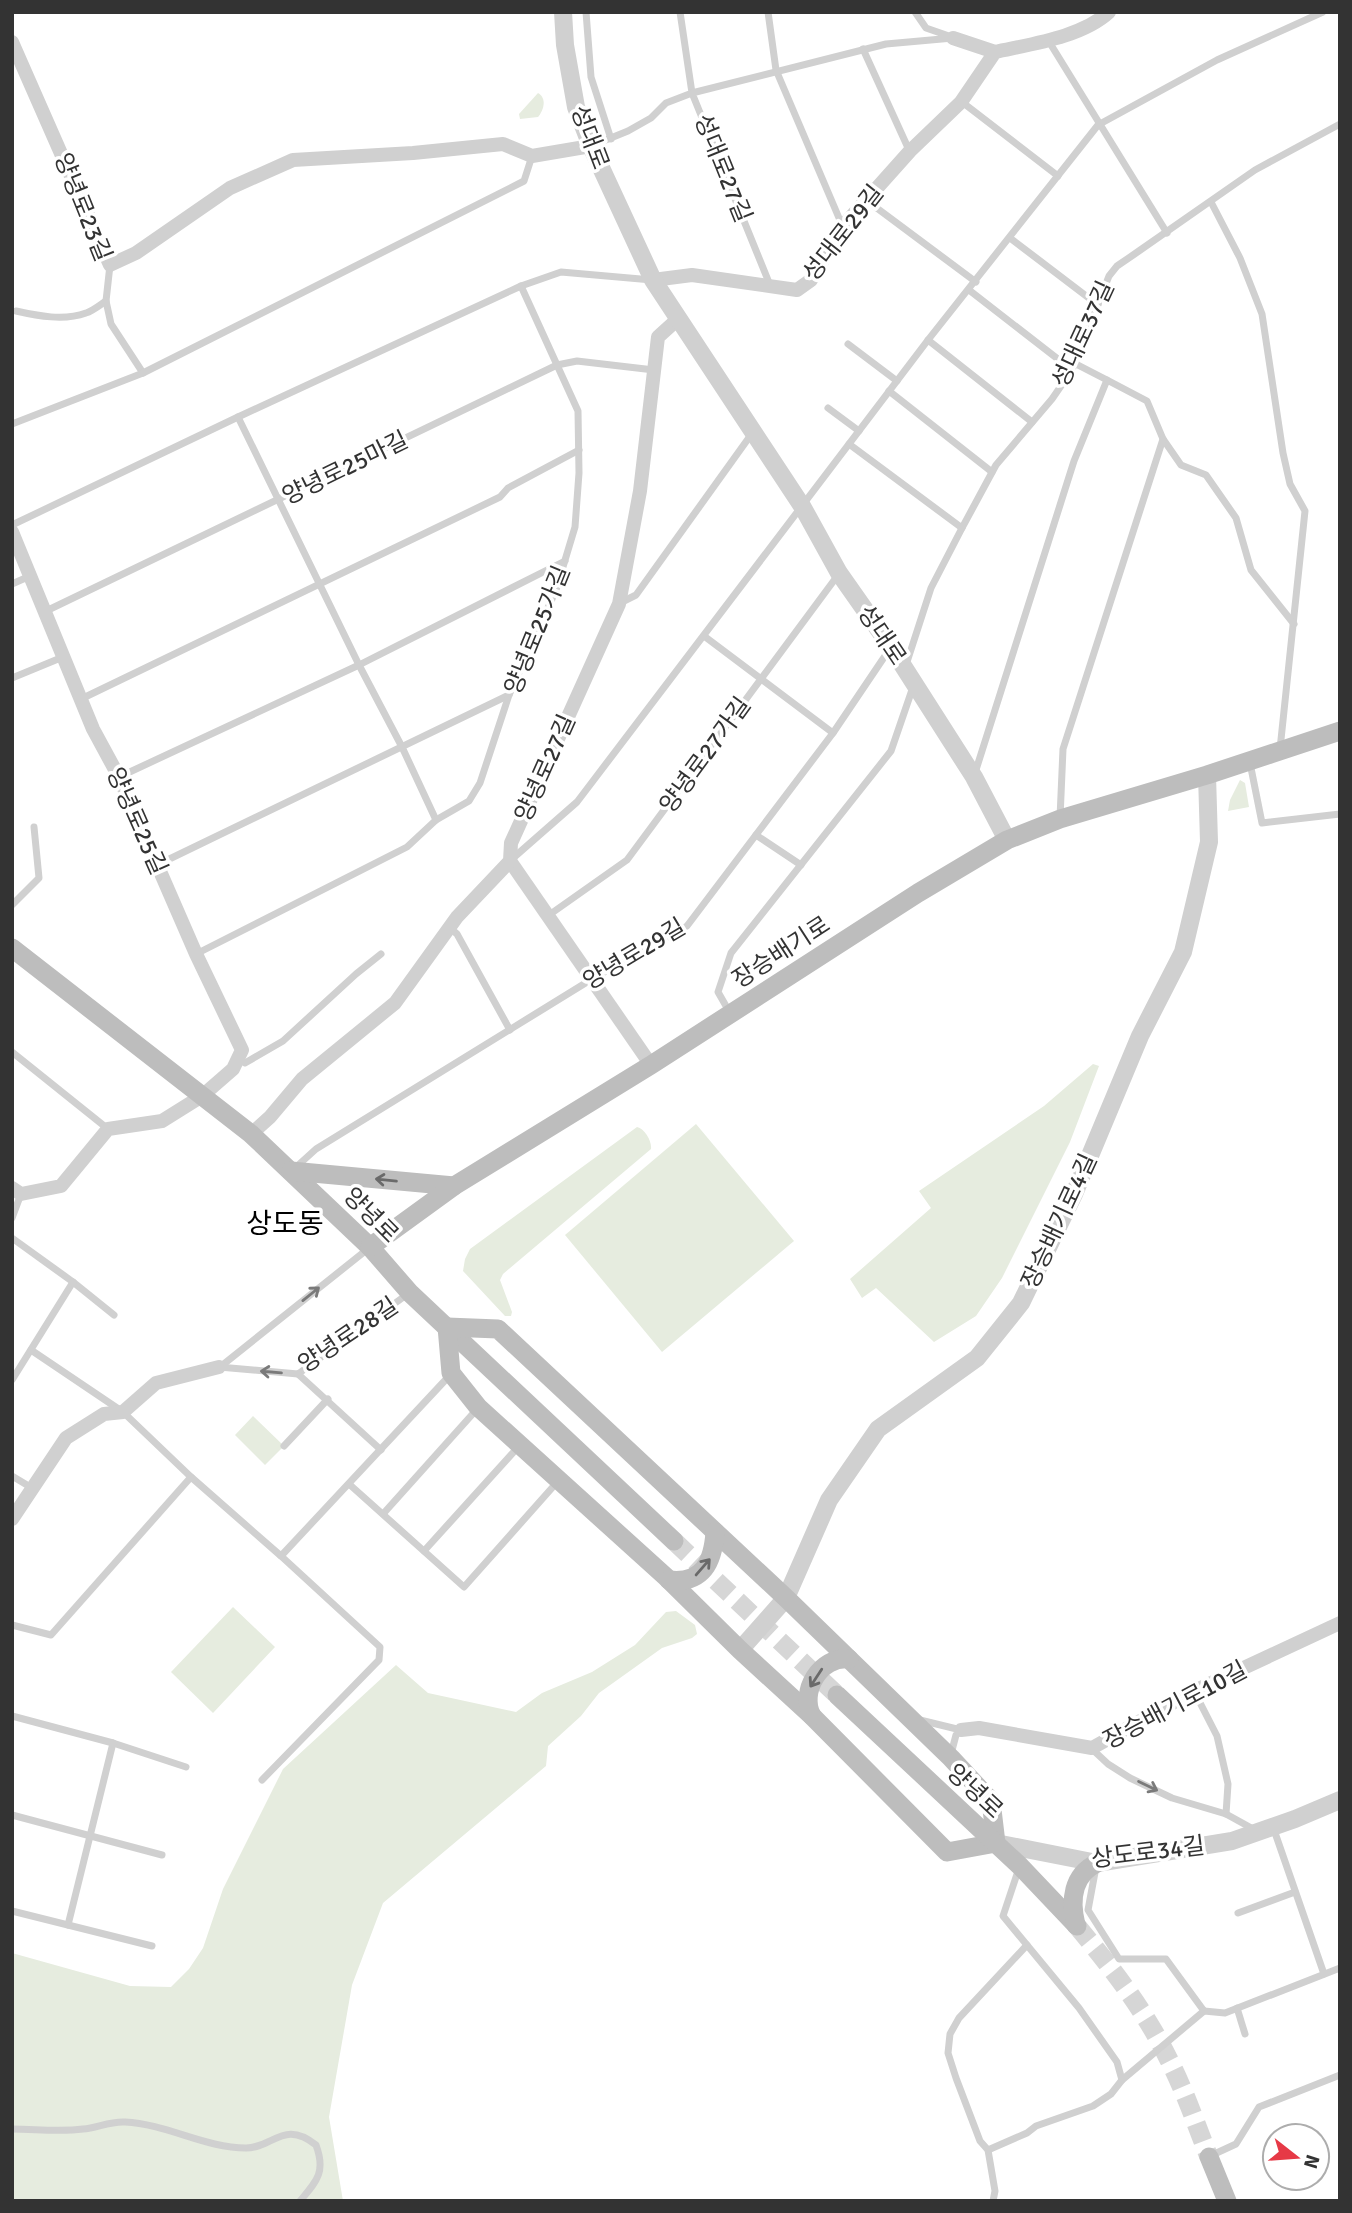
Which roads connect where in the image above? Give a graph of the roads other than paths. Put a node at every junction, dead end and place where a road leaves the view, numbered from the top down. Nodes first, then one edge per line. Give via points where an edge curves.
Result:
1 (563, 12) edge
2 (586, 12) edge
3 (680, 12) edge
4 (768, 12) edge
5 (915, 12) edge
6 (1109, 12) edge
7 (1323, 12) edge
8 (953, 38) junction
9 (1048, 40) junction
10 (12, 42) edge
11 (863, 49) junction
12 (995, 52) junction
13 (776, 70) junction
14 (692, 93) junction
15 (961, 102) junction
16 (1340, 124) edge
17 (1098, 125) junction
18 (611, 139) junction
19 (591, 146) junction
20 (910, 151) junction
21 (532, 156) junction
22 (1058, 176) junction
23 (866, 200) junction
24 (1211, 202) junction
25 (843, 226) junction
26 (1167, 233) junction
27 (1010, 238) junction
28 (110, 265) junction
29 (653, 280) junction
30 (976, 282) junction
31 (770, 285) junction
32 (521, 286) junction
33 (969, 290) junction
34 (106, 301) junction
35 (1098, 305) junction
36 (16, 311) dead end
37 (679, 318) junction
38 (928, 340) junction
39 (848, 344) dead end
40 (558, 365) junction
41 (1073, 366) junction
42 (654, 370) junction
43 (142, 373) junction
44 (1107, 380) junction
45 (897, 381) junction
46 (889, 391) junction
47 (828, 408) dead end
48 (237, 417) junction
49 (1032, 422) junction
50 (12, 424) edge
51 (754, 431) junction
52 (859, 431) junction
53 (1163, 439) junction
54 (849, 444) junction
55 (579, 450) junction
56 (992, 472) junction
57 (277, 500) junction
58 (802, 506) junction
59 (12, 524) edge
60 (962, 528) junction
61 (12, 532) edge
62 (566, 561) junction
63 (839, 573) junction
64 (30, 576) junction
65 (12, 584) edge
66 (320, 584) junction
67 (619, 604) junction
68 (44, 612) junction
69 (1294, 624) junction
70 (704, 636) junction
71 (891, 647) junction
72 (63, 657) junction
73 (359, 665) junction
74 (910, 676) junction
75 (12, 678) edge
76 (761, 679) junction
77 (509, 695) junction
78 (81, 699) junction
79 (1340, 731) edge
80 (833, 733) junction
81 (402, 747) junction
82 (1280, 749) junction
83 (1250, 760) junction
84 (1207, 775) junction
85 (119, 777) junction
86 (974, 777) junction
87 (1339, 814) edge
88 (1060, 819) junction
89 (436, 820) junction
90 (34, 827) dead end
91 (756, 835) junction
92 (1007, 840) junction
93 (510, 861) junction
94 (157, 865) junction
95 (801, 865) junction
96 (12, 905) edge
97 (549, 915) junction
98 (449, 927) junction
99 (12, 948) edge
100 (196, 954) junction
101 (381, 954) dead end
102 (592, 979) junction
103 (731, 1013) junction
104 (510, 1030) junction
105 (12, 1052) edge
106 (238, 1059) junction
107 (651, 1065) junction
108 (202, 1096) junction
109 (108, 1129) junction
110 (251, 1134) junction
111 (291, 1171) junction
112 (454, 1186) junction
113 (17, 1191) edge
114 (12, 1218) edge
115 (12, 1238) edge
116 (370, 1247) junction
117 (73, 1282) junction
118 (410, 1293) junction
119 (114, 1315) dead end
120 (447, 1327) junction
121 (31, 1350) junction
122 (219, 1367) junction
123 (451, 1373) junction
124 (298, 1374) junction
125 (12, 1380) edge
126 (328, 1399) junction
127 (478, 1407) junction
128 (123, 1412) junction
129 (521, 1444) junction
130 (284, 1447) dead end
131 (381, 1450) junction
132 (12, 1476) edge
133 (191, 1477) junction
134 (560, 1480) junction
135 (349, 1484) junction
136 (32, 1488) junction
137 (383, 1514) junction
138 (12, 1519) edge
139 (715, 1532) junction
140 (674, 1541) tunnel mouth
141 (424, 1552) junction
142 (281, 1556) junction
143 (669, 1580) junction
144 (786, 1598) junction
145 (1340, 1623) edge
146 (12, 1625) edge
147 (740, 1650) junction
148 (849, 1659) junction
149 (1194, 1691) junction
150 (836, 1695) tunnel mouth
151 (12, 1716) edge
152 (812, 1716) junction
153 (908, 1717) junction
154 (961, 1730) junction
155 (113, 1743) junction
156 (1092, 1748) junction
157 (951, 1758) junction
158 (186, 1767) dead end
159 (262, 1780) dead end
160 (1340, 1800) edge
161 (1226, 1814) junction
162 (12, 1815) edge
163 (1265, 1829) junction
164 (90, 1835) junction
165 (996, 1843) junction
166 (162, 1854) dead end
167 (1097, 1863) junction
168 (1020, 1866) junction
169 (1296, 1892) junction
170 (12, 1911) edge
171 (1238, 1913) dead end
172 (68, 1925) junction
173 (1027, 1945) junction
174 (152, 1946) dead end
175 (1340, 1968) edge
176 (1324, 1974) junction
177 (1237, 2008) junction
178 (1204, 2011) junction
179 (1245, 2034) dead end
180 (1340, 2075) edge
181 (1122, 2080) junction
182 (12, 2129) edge
183 (988, 2150) junction
184 (1209, 2157) joint
185 (300, 2201) edge
186 (993, 2201) edge
187 (1227, 2201) edge

1 - 19 street, 성대로 via 576,107
2 - 18 lane via 591,77
3 - 14 lane
4 - 13 lane
5 - 8 lane via 926,28
6 - 9 street via 1098,22
7 - 17 lane via 1217,60
8 - 11 lane, 성대로27길
8 - 12 street, 성대로27길
9 - 12 street
9 - 17 lane
10 - 28 street, 양녕로23길
11 - 13 lane, 성대로27길
11 - 20 lane
12 - 15 street, 성대로29길
13 - 14 lane, 성대로27길
13 - 25 lane
14 - 18 lane via 666,103 651,118
14 - 31 lane, 성대로27길
15 - 20 street, 성대로29길
15 - 22 lane
16 - 24 lane, 성대로37길 via 1255,170
17 - 22 lane
17 - 26 lane
18 - 19 lane
19 - 21 street
19 - 29 street, 성대로
20 - 23 street, 성대로29길
21 - 28 street via 503,144 293,160 230,188 136,253
21 - 43 lane via 524,181
22 - 27 lane
23 - 25 street, 성대로29길
23 - 30 lane
24 - 26 lane, 성대로37길
24 - 69 lane via 1262,314 1283,453 1290,484 1305,511
25 - 31 street, 성대로29길 via 811,280 797,289
26 - 35 lane, 성대로37길 via 1117,266
27 - 30 lane
27 - 35 lane
28 - 34 lane, 양녕로23길
29 - 31 street, 성대로29길 via 692,275
29 - 32 lane via 561,272
29 - 37 street, 성대로
30 - 33 lane
32 - 40 lane, 양녕로25가길
32 - 48 lane
33 - 38 lane
33 - 41 lane
34 - 36 lane via 86,313 61,317
34 - 43 lane, 양녕로23길 via 111,324
35 - 41 lane, 성대로37길
37 - 42 street, 양녕로27길 via 658,337
37 - 51 street, 성대로
38 - 45 lane
38 - 49 lane
39 - 45 lane
40 - 42 lane, 양녕로25마길 via 577,361
40 - 55 lane, 양녕로25가길 via 578,411
40 - 57 lane, 양녕로25마길
41 - 44 lane
41 - 49 lane, 성대로37길
42 - 67 street, 양녕로27길 via 640,491
43 - 50 lane
44 - 53 lane via 1147,401
44 - 86 lane via 1074,461
45 - 46 lane
46 - 52 lane
46 - 56 lane
47 - 52 lane
48 - 57 lane
48 - 59 lane
49 - 56 lane, 성대로37길
51 - 58 street, 성대로
51 - 67 lane via 636,595
52 - 54 lane
53 - 69 lane via 1181,465 1206,475 1236,518 1251,570
53 - 88 lane via 1063,749
54 - 58 lane
54 - 60 lane
55 - 62 lane, 양녕로25가길 via 575,527
55 - 66 lane via 508,488 500,497
56 - 60 lane, 성대로37길
57 - 66 lane
57 - 68 lane, 양녕로25마길
58 - 63 street, 성대로
58 - 70 lane
60 - 74 lane, 성대로37길 via 931,588
61 - 64 street, 양녕로25길
62 - 73 lane
62 - 77 lane, 양녕로25가길
63 - 71 street, 성대로
63 - 76 lane, 양녕로27가길
64 - 65 lane
64 - 68 street, 양녕로25길
66 - 73 lane
66 - 78 lane
67 - 93 street, 양녕로27길 via 511,843
68 - 72 street, 양녕로25길
69 - 82 lane
70 - 76 lane
70 - 93 lane via 577,802
71 - 74 street, 성대로
71 - 80 lane, 양녕로29길
72 - 75 lane
72 - 78 street, 양녕로25길
73 - 81 lane
73 - 85 lane
74 - 86 street, 성대로
74 - 95 lane, 성대로37길 via 891,751
76 - 80 lane
76 - 97 lane, 양녕로27가길 via 627,860
77 - 81 lane
77 - 89 lane, 양녕로25가길 via 480,783 469,801
78 - 85 street, 양녕로25길
79 - 82 main road, 장승배기로
80 - 91 lane, 양녕로29길
81 - 89 lane
81 - 94 lane
82 - 83 main road, 장승배기로
83 - 84 main road, 장승배기로
83 - 87 lane via 1262,823
84 - 88 main road, 장승배기로
84 - 144 street, 장승배기로4길 via 1209,842 1183,952 1140,1036 1074,1194 1021,1303 977,1358 878,1429 829,1500
85 - 94 street, 양녕로25길
86 - 92 street, 성대로
88 - 92 main road, 장승배기로
89 - 100 lane, 양녕로25가길 via 407,847
90 - 96 lane via 39,878
91 - 95 lane
91 - 102 lane, 양녕로29길 via 687,926
92 - 103 main road, 장승배기로
93 - 97 street
93 - 98 street, 양녕로27길
94 - 100 street, 양녕로25길
95 - 103 lane, 성대로37길 via 731,953 718,992
97 - 102 street
98 - 104 lane
98 - 110 street, 양녕로27길 via 395,1003 302,1079
99 - 108 main road, 양녕로
100 - 106 street, 양녕로25길 via 242,1050
101 - 106 lane via 283,1041 245,1063
102 - 104 lane, 양녕로29길
102 - 107 street
103 - 107 main road, 장승배기로
104 - 111 lane, 양녕로29길 via 316,1149
105 - 109 lane
106 - 108 street
107 - 112 main road, 장승배기로
108 - 109 street via 162,1121
108 - 110 main road, 양녕로
109 - 113 street via 61,1186
110 - 111 main road, 양녕로
112 -> 111 main road
111 - 116 main road, 양녕로
112 - 116 main road, 장승배기로
113 - 114 lane
115 - 117 lane
116 - 118 main road, 양녕로
122 -> 116 lane
117 - 119 lane
117 - 121 lane
118 - 120 main road, 양녕로
118 - 124 lane, 양녕로28길
120 - 123 main road
120 - 139 main road via 498,1329
120 - 140 main road, 양녕로
121 - 125 lane
121 - 128 lane
124 -> 122 lane, 양녕로28길
122 - 128 street, 양녕로28길 via 156,1383
123 - 127 main road
123 - 131 lane
124 - 126 lane
126 - 130 lane
126 - 131 lane
127 - 129 main road
127 - 137 lane
128 - 133 lane
128 - 136 street, 양녕로28길 via 104,1414 66,1438
129 - 134 main road
129 - 141 lane
131 - 135 lane
132 - 136 lane
133 - 142 lane
133 - 146 lane via 51,1635
134 - 141 lane via 464,1587
134 - 143 main road
135 - 137 lane
135 - 142 lane
136 - 138 street, 양녕로28길
137 - 141 lane
143 -> 139 main road via 702,1572 714,1549
139 - 144 main road
142 - 159 lane via 380,1647 379,1660
143 - 147 main road
144 - 147 street, 장승배기로4길
144 - 148 main road
145 - 149 street, 장승배기로10길
147 - 152 main road
148 -> 152 main road via 834,1660 813,1679 807,1707
148 - 153 main road
149 - 156 street, 장승배기로10길
149 - 161 lane via 1217,1736 1228,1784
150 - 165 main road, 양녕로
151 - 155 lane
152 - 165 main road via 947,1852
153 - 154 lane
153 - 157 main road
154 - 156 street, 장승배기로10길 via 979,1728
154 - 157 lane
155 - 158 lane
155 - 164 lane
156 -> 161 lane, 상도로34길 via 1130,1778 1172,1798
157 - 165 main road via 991,1801
160 - 163 street, 상도로34길
161 - 163 lane, 상도로34길
162 - 164 lane
163 - 167 street, 상도로34길 via 1231,1841
163 - 169 lane
164 - 166 lane
164 - 172 lane
165 - 167 street, 상도로34길
165 - 168 main road, 양녕로
167 - 168 main road, 양녕로 via 1087,1868 1075,1887 1071,1905 1077,1926
167 - 178 lane via 1088,1910 1119,1959 1166,1959
168 - 173 lane via 1003,1916
169 - 171 lane
169 - 176 lane
170 - 172 lane
172 - 174 lane
173 - 181 lane via 1117,2062
173 - 183 lane via 959,2018 950,2034 948,2053 956,2078 980,2141
175 - 176 lane
176 - 177 lane
177 - 178 lane via 1215,2014
177 - 179 lane
178 - 181 lane
180 - 184 lane via 1259,2107 1236,2144
181 - 183 lane via 1093,2106 1036,2126
182 - 185 lane via 83,2129 124,2122 247,2148 289,2134 311,2140 320,2155 315,2185
183 - 186 lane
184 - 187 main road

